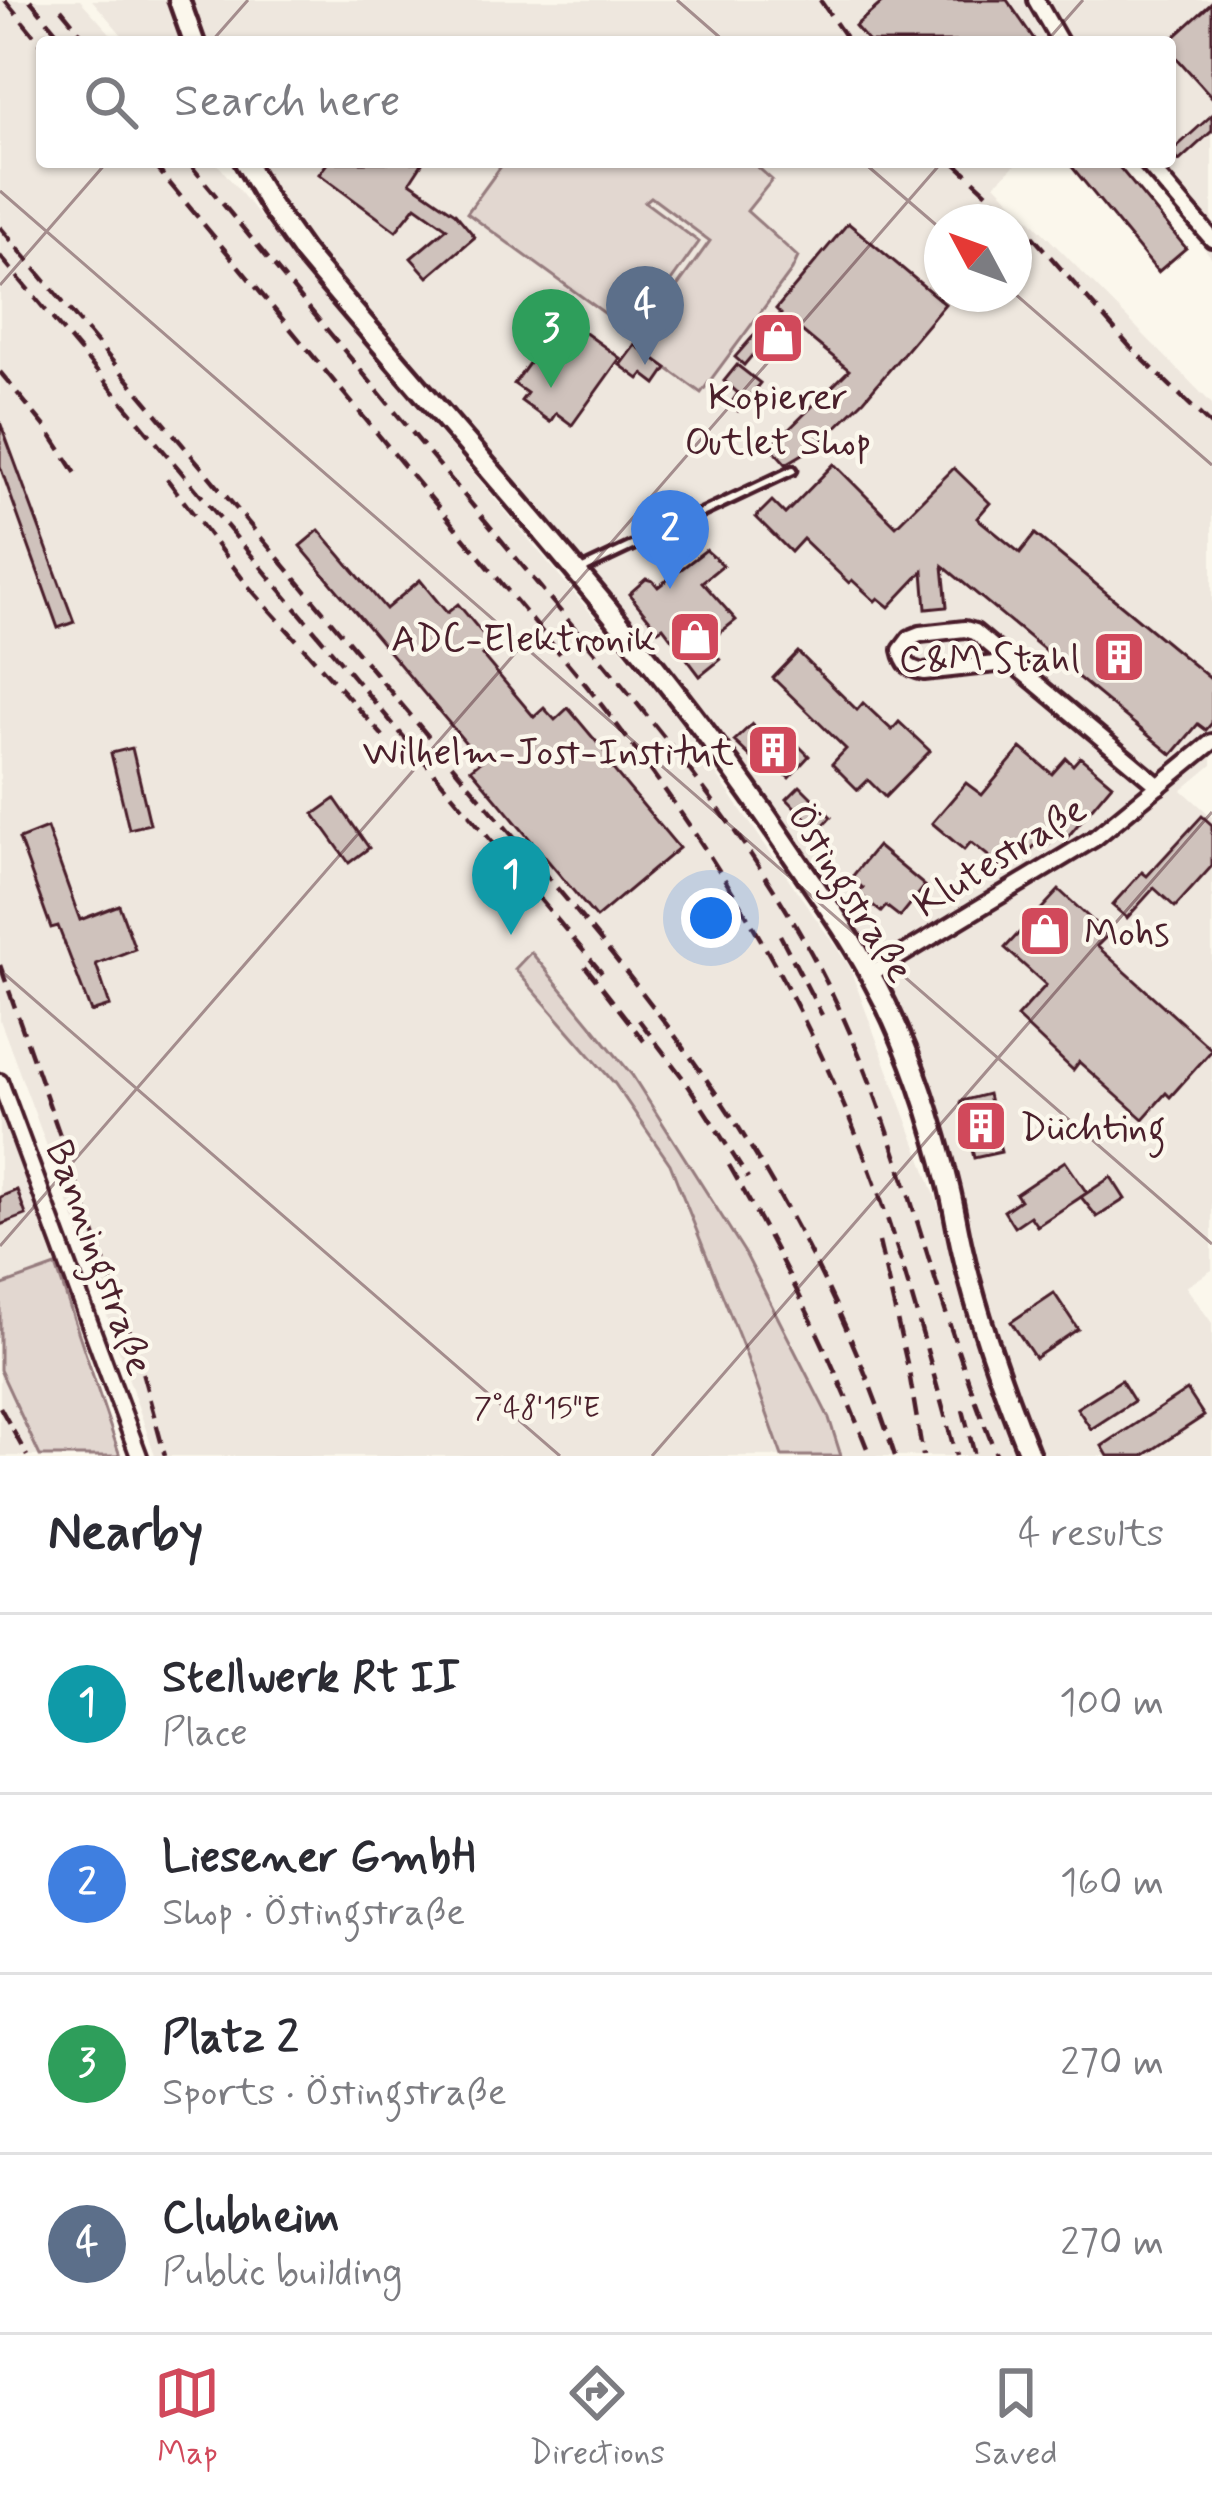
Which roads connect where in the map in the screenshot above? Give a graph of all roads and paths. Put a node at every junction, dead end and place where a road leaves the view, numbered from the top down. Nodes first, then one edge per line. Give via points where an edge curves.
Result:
1 (178, 0) edge
2 (1036, 0) edge
3 (192, 36) edge
4 (1057, 36) edge
5 (249, 168) edge
6 (1151, 168) edge
7 (1212, 239) edge
8 (793, 470) dead end
9 (577, 572) junction
10 (1014, 662) junction
11 (1212, 742) edge
12 (1159, 786) junction
13 (870, 974) junction
14 (0, 1082) edge
15 (140, 1456) edge
16 (1030, 1456) edge

1 - 3 street
2 - 4 street
5 - 9 street, Östingstraße via 304,253
6 - 7 street
8 - 9 lane
9 - 13 street, Östingstraße via 747,787
10 - 10 street, Klutestraße via 965,629 920,634 901,650 904,662 923,672
10 - 12 street, Klutestraße
11 - 12 street, Klutestraße
12 - 13 street, Klutestraße via 1095,838
13 - 16 street, Östingstraße via 945,1169 982,1322
14 - 15 street, Banningstraße

